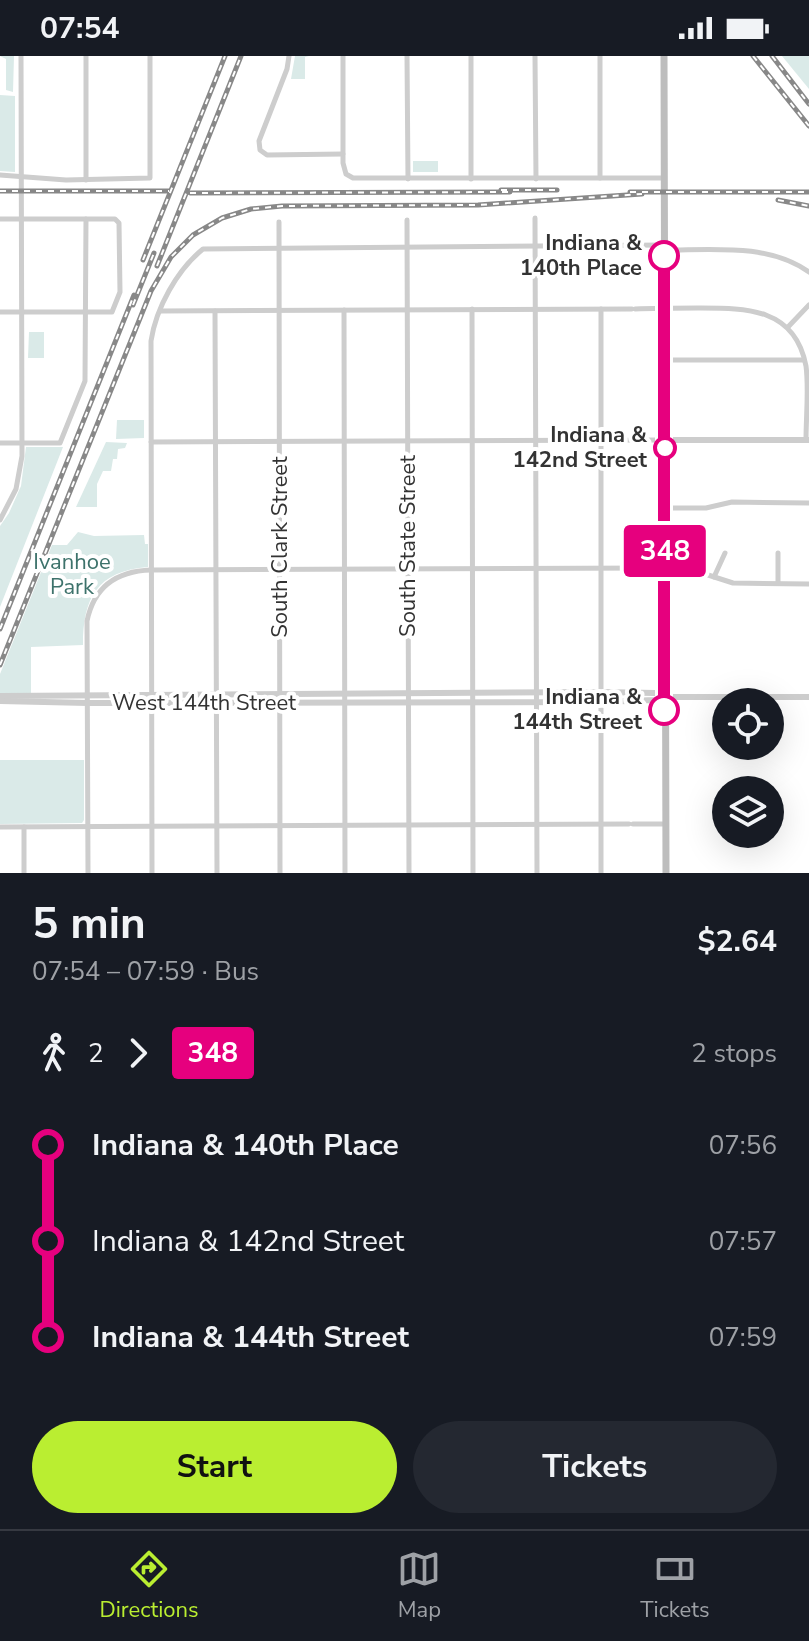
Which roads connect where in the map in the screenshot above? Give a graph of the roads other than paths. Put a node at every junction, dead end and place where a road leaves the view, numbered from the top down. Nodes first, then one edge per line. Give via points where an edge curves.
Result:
1 (21, 56) edge
2 (86, 56) edge
3 (150, 56) edge
4 (289, 56) edge
5 (343, 56) edge
6 (407, 56) edge
7 (471, 56) edge
8 (535, 56) edge
9 (600, 56) edge
10 (664, 56) edge
11 (343, 154) junction
12 (0, 175) edge
13 (22, 177) junction
14 (600, 178) junction
15 (664, 178) junction
16 (408, 179) junction
17 (471, 179) junction
18 (536, 179) junction
19 (86, 180) junction
20 (535, 218) dead end
21 (0, 219) edge
22 (21, 219) junction
23 (86, 219) junction
24 (407, 220) dead end
25 (279, 222) dead end
26 (536, 247) junction
27 (407, 248) junction
28 (664, 248) junction
29 (279, 249) junction
30 (809, 272) edge
31 (809, 305) edge
32 (664, 308) junction
33 (472, 309) junction
34 (536, 309) junction
35 (601, 309) junction
36 (279, 310) junction
37 (344, 310) junction
38 (407, 310) junction
39 (160, 311) junction
40 (215, 311) junction
41 (0, 312) edge
42 (22, 312) junction
43 (85, 312) junction
44 (787, 328) junction
45 (665, 360) junction
46 (804, 360) junction
47 (472, 440) junction
48 (536, 440) junction
49 (601, 440) junction
50 (665, 440) junction
51 (808, 440) edge
52 (280, 441) junction
53 (344, 441) junction
54 (408, 441) junction
55 (151, 442) junction
56 (215, 442) junction
57 (0, 443) edge
58 (22, 443) junction
59 (809, 503) edge
60 (665, 508) junction
61 (0, 520) edge
62 (725, 553) dead end
63 (778, 553) dead end
64 (472, 568) junction
65 (536, 568) junction
66 (601, 568) junction
67 (656, 568) dead end
68 (216, 569) junction
69 (280, 569) junction
70 (344, 569) junction
71 (408, 569) junction
72 (151, 570) junction
73 (665, 573) junction
74 (714, 577) junction
75 (778, 583) junction
76 (809, 584) edge
77 (601, 692) junction
78 (473, 693) junction
79 (536, 693) junction
80 (664, 697) junction
81 (809, 697) edge
82 (216, 698) junction
83 (280, 698) junction
84 (344, 698) junction
85 (409, 698) junction
86 (0, 699) edge
87 (88, 699) junction
88 (151, 699) junction
89 (473, 702) junction
90 (536, 702) junction
91 (601, 702) junction
92 (601, 824) junction
93 (665, 824) junction
94 (473, 825) junction
95 (537, 825) junction
96 (280, 826) junction
97 (345, 826) junction
98 (409, 826) junction
99 (0, 827) edge
100 (24, 827) junction
101 (88, 827) junction
102 (152, 827) junction
103 (217, 827) junction
104 (24, 873) edge
105 (88, 873) edge
106 (152, 873) edge
107 (217, 873) edge
108 (280, 873) edge
109 (345, 873) edge
110 (409, 873) edge
111 (473, 873) edge
112 (537, 873) edge
113 (601, 873) edge
114 (666, 873) edge

1 - 13 street
2 - 19 street
3 - 19 street via 150,178
4 - 11 street via 260,150 267,155
5 - 11 street
6 - 16 street
7 - 17 street
8 - 18 street
9 - 14 street
10 - 15 main road
11 - 16 street via 348,176
12 - 13 street
13 - 19 street
13 - 22 street
14 - 15 street
14 - 18 street
15 - 28 main road
16 - 17 street
17 - 18 street
20 - 26 street
21 - 22 street
22 - 23 street
22 - 42 street
23 - 43 street
23 - 43 street via 119,223 120,292 112,312
24 - 27 street, South State Street
25 - 29 street, South Clark Street
26 - 27 street
26 - 28 street
26 - 34 street
27 - 29 street
27 - 38 street, South State Street
28 - 30 street via 757,252
28 - 32 main road
29 - 36 street, South Clark Street
29 - 39 street via 203,249 178,278
31 - 44 street
32 - 35 street
32 - 44 street via 749,309
32 - 45 main road
33 - 34 street
33 - 38 street
33 - 47 street
34 - 35 street
34 - 48 street
35 - 49 street
36 - 37 street
36 - 40 street
36 - 52 street, South Clark Street
37 - 38 street
37 - 53 street
38 - 54 street, South State Street
39 - 40 street
39 - 55 street via 151,341
40 - 56 street
41 - 42 street
42 - 43 street
42 - 58 street
43 - 58 street via 85,381 60,443
44 - 46 street
45 - 46 street
45 - 50 main road
46 - 51 street
47 - 48 street
47 - 54 street
47 - 64 street
48 - 49 street
48 - 65 street
49 - 50 street
49 - 66 street
50 - 51 street
50 - 60 main road
52 - 53 street
52 - 56 street
52 - 69 street, South Clark Street
53 - 54 street
53 - 70 street
54 - 71 street, South State Street
55 - 56 street
55 - 72 street
56 - 68 street
57 - 58 street
58 - 61 street via 16,489
59 - 60 street
60 - 73 main road
62 - 74 street
63 - 75 street
64 - 65 street
64 - 71 street
64 - 78 street
65 - 66 street
65 - 79 street
66 - 67 street
66 - 77 street
68 - 69 street
68 - 72 street
68 - 82 street
69 - 70 street
69 - 83 street, South Clark Street
70 - 71 street
70 - 84 street
71 - 85 street, South State Street
72 - 87 street via 120,575 93,600 87,621
72 - 88 street
73 - 74 street
73 - 80 main road
74 - 75 street via 733,583
75 - 76 street
77 - 79 street
77 - 80 street
77 - 91 street
78 - 79 street
78 - 85 street
78 - 89 street
79 - 90 street
80 - 81 street
80 - 91 street
80 - 93 main road
82 - 83 street, West 144th Street
82 - 88 street, West 144th Street
82 - 103 street
83 - 84 street, West 144th Street
83 - 96 street, South Clark Street
84 - 85 street, West 144th Street
84 - 97 street
85 - 89 street
85 - 98 street, South State Street
86 - 87 street, West 144th Street
87 - 88 street, West 144th Street
87 - 101 street
88 - 102 street
89 - 90 street
89 - 94 street
90 - 91 street
90 - 95 street
91 - 92 street
92 - 93 street
92 - 95 street
92 - 113 street
93 - 114 main road
94 - 95 street
94 - 98 street
94 - 111 street
95 - 112 street
96 - 97 street
96 - 103 street
96 - 108 street, South Clark Street
97 - 98 street
97 - 109 street
98 - 110 street, South State Street
99 - 100 street
100 - 101 street
100 - 104 street
101 - 102 street
101 - 105 street
102 - 103 street
102 - 106 street
103 - 107 street

